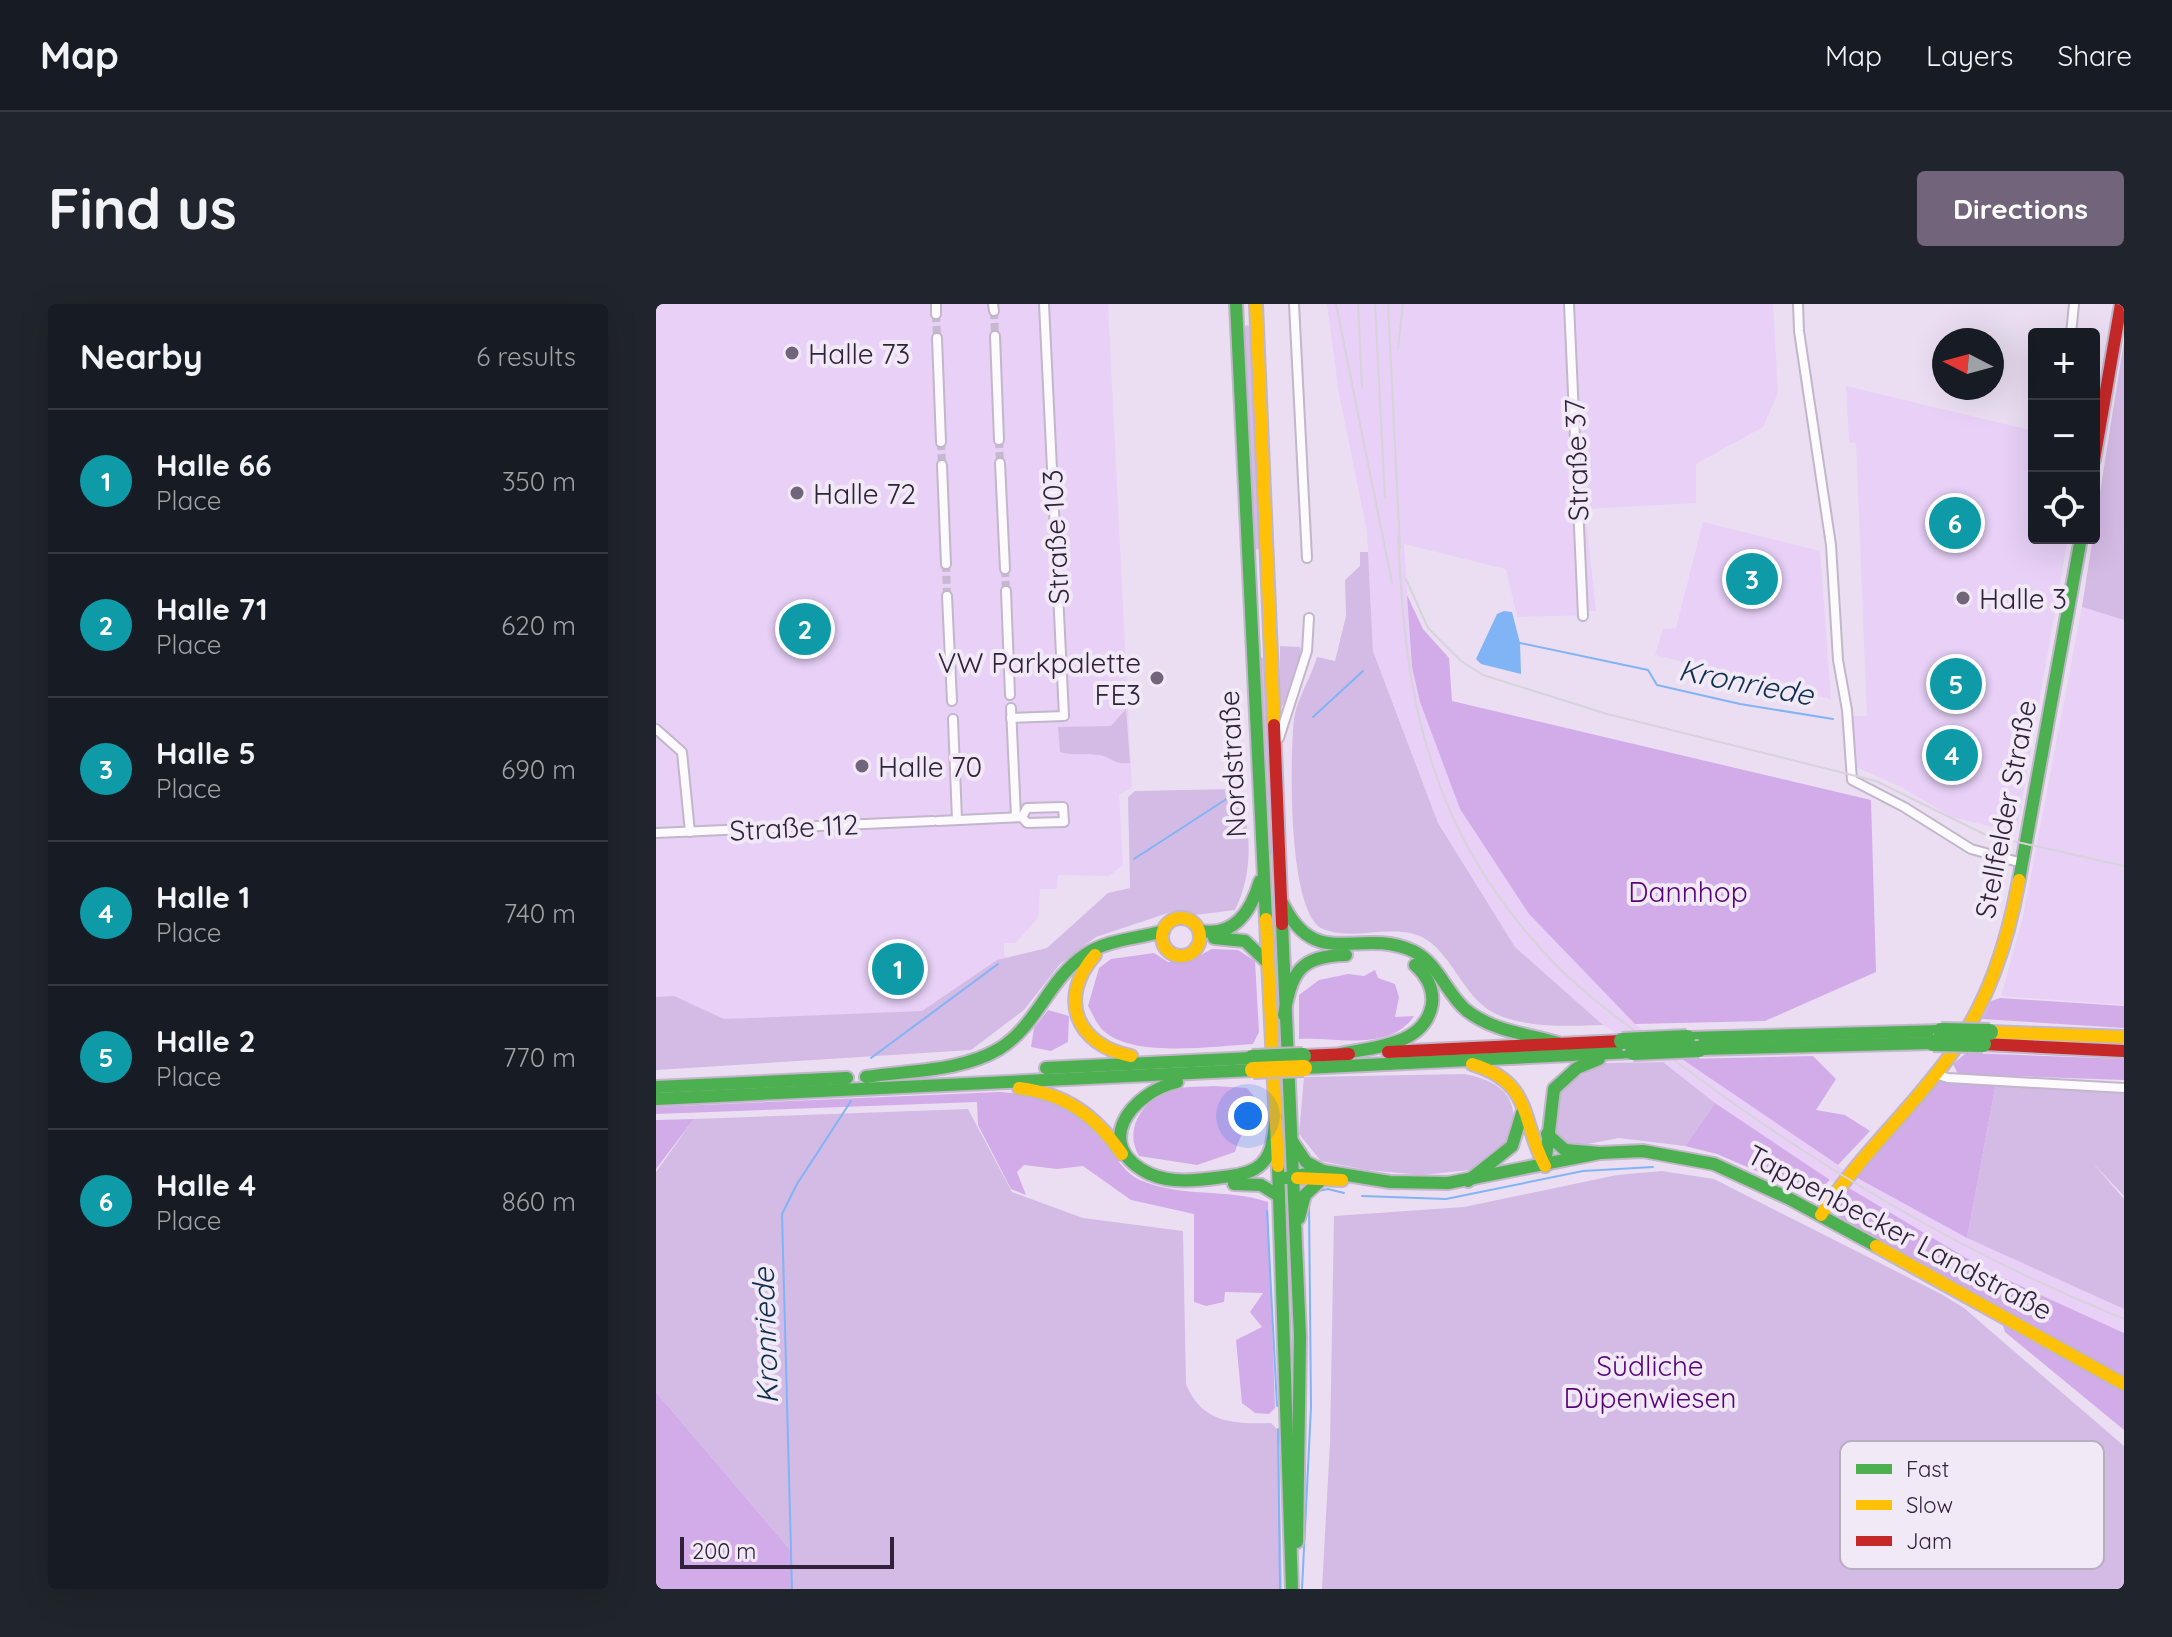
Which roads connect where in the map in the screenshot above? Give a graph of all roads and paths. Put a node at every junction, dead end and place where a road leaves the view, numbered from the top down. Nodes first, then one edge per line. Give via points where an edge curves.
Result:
1 (1044, 304) edge
2 (1294, 304) edge
3 (1569, 304) edge
4 (1798, 304) edge
5 (2073, 304) edge
6 (2121, 304) edge
7 (1237, 310) edge
8 (1256, 310) edge
9 (2071, 328) edge
10 (995, 336) tunnel mouth
11 (937, 338) tunnel mouth
12 (2100, 425) edge
13 (999, 440) tunnel mouth
14 (941, 442) tunnel mouth
15 (1000, 463) tunnel mouth
16 (942, 465) tunnel mouth
17 (2080, 544) edge
18 (1268, 558) junction
19 (1307, 558) dead end
20 (1248, 560) junction
21 (946, 564) tunnel mouth
22 (1005, 569) tunnel mouth
23 (1006, 591) tunnel mouth
24 (947, 596) tunnel mouth
25 (1583, 616) dead end
26 (1309, 618) dead end
27 (1272, 644) junction
28 (1252, 645) junction
29 (1010, 695) dead end
30 (952, 701) dead end
31 (1011, 708) dead end
32 (1011, 718) junction
33 (953, 719) dead end
34 (656, 729) edge
35 (1277, 755) junction
36 (1019, 817) junction
37 (957, 820) junction
38 (690, 832) junction
39 (656, 833) edge
40 (2022, 863) junction
41 (1263, 870) junction
42 (1281, 900) junction
43 (1163, 936) junction
44 (1200, 936) junction
45 (1270, 966) junction
46 (1284, 1015) junction
47 (2124, 1037) edge
48 (1986, 1038) junction
49 (1558, 1043) junction
50 (1624, 1049) junction
51 (2124, 1051) edge
52 (1340, 1054) junction
53 (1451, 1061) junction
54 (1176, 1062) junction
55 (1304, 1062) junction
56 (1253, 1064) junction
57 (1935, 1074) junction
58 (866, 1077) junction
59 (970, 1083) junction
60 (656, 1087) edge
61 (2124, 1088) edge
62 (656, 1099) edge
63 (1522, 1099) junction
64 (1276, 1117) junction
65 (1547, 1134) junction
66 (1290, 1138) junction
67 (1600, 1153) junction
68 (1545, 1166) junction
69 (1322, 1176) junction
70 (1468, 1181) junction
71 (1283, 1184) junction
72 (1821, 1215) junction
73 (1295, 1233) junction
74 (2124, 1384) edge
75 (1293, 1589) edge

1 - 32 street, Straße 103 via 1064,716
2 - 19 street
3 - 25 street, Straße 37
4 - 40 street via 1825,505 1852,780 1971,849
5 - 9 street
6 - 12 main road
7 - 8 street
7 - 20 main road, Nordstraße
8 - 18 main road, Nordstraße
10 - 13 street
11 - 14 street
15 - 22 street
16 - 21 street
17 - 40 main road, Stellfelder Straße
18 - 20 street
18 - 27 main road, Nordstraße
20 - 28 main road, Nordstraße
23 - 29 street
24 - 30 street
26 - 35 street, Nordstraße via 1307,651 1280,730
27 - 28 street
27 - 35 main road, Nordstraße
28 - 41 main road, Nordstraße
31 - 32 street
32 - 36 street
33 - 37 street
34 - 38 street via 682,752
35 - 42 main road, Nordstraße
36 - 36 street via 1027,823 1064,822 1063,807 1027,808
36 - 37 street, Straße 112
37 - 38 street, Straße 112
38 - 39 street, Straße 112
40 - 57 main road, Stellfelder Straße via 1996,973 1971,1023
41 - 44 main road via 1243,920
41 - 45 main road, Nordstraße
42 - 46 main road, Nordstraße
42 - 49 main road via 1291,923 1306,937 1331,945 1410,950 1429,963 1452,996 1482,1021
43 - 44 main road via 1171,921 1180,918 1193,922
43 - 44 main road via 1168,952 1181,956 1193,952
43 - 54 main road via 1099,952 1082,971 1074,997 1082,1029 1108,1053
43 - 58 main road via 1107,942 1081,957 1018,1034 993,1052 965,1064
44 - 45 main road via 1240,937
45 - 64 main road, Nordstraße
46 - 52 main road via 1291,980 1314,957 1385,956 1409,960 1419,968 1433,995 1422,1028 1388,1045
46 - 66 main road
47 - 48 main road
48 - 50 main road, bridge
48 - 51 main road
49 - 50 main road
49 - 52 main road
50 - 53 main road
50 - 65 main road via 1585,1064 1560,1082 1547,1110
52 - 55 main road
53 - 55 main road
53 - 63 main road via 1503,1075
54 - 56 main road
54 - 58 main road
55 - 56 main road, bridge
56 - 59 main road
56 - 64 main road via 1240,1076 1149,1088 1124,1117 1125,1148 1136,1165 1162,1178 1249,1174 1269,1155
57 - 61 street
57 - 72 main road, Stellfelder Straße via 1860,1155
58 - 60 main road
59 - 62 main road
59 - 71 main road, Tappenbecker Landstraße via 1068,1099 1101,1124 1134,1168 1162,1184
63 - 68 main road
63 - 70 main road via 1514,1148
64 - 71 main road
65 - 67 main road via 1565,1150
65 - 68 main road
66 - 69 main road
66 - 71 main road
67 - 68 main road, Tappenbecker Landstraße
67 - 72 main road, Tappenbecker Landstraße via 1667,1153 1714,1164
68 - 70 main road, Tappenbecker Landstraße
69 - 70 main road, Tappenbecker Landstraße
69 - 71 main road, Tappenbecker Landstraße
69 - 73 main road via 1305,1195
71 - 73 main road
71 - 75 main road
72 - 74 main road, Tappenbecker Landstraße
73 - 75 main road via 1299,1514

